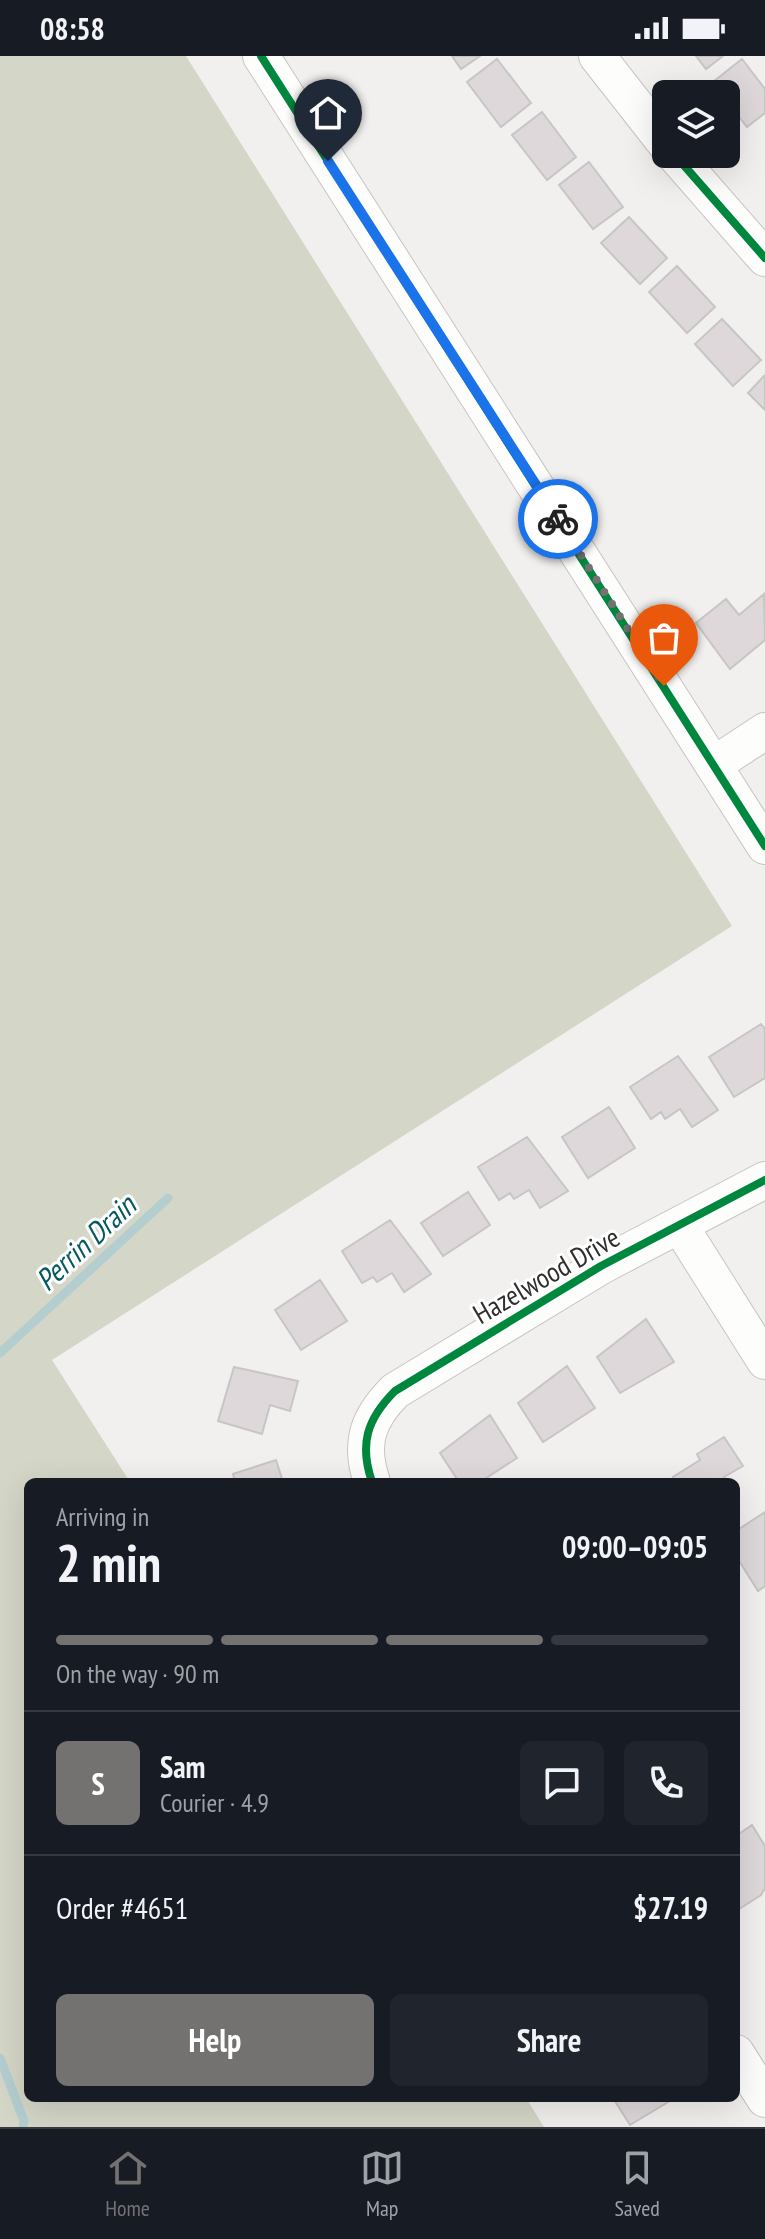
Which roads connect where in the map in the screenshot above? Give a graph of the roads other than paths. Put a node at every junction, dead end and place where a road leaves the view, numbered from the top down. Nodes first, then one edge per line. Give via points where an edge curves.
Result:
1 (261, 56) edge
2 (597, 56) edge
3 (652, 126) edge
4 (686, 168) edge
5 (765, 258) edge
6 (765, 731) edge
7 (715, 764) junction
8 (765, 846) edge
9 (765, 1180) edge
10 (680, 1226) junction
11 (765, 1361) edge
12 (371, 1478) edge
13 (740, 2059) edge
14 (765, 2099) edge

1 - 7 street
2 - 3 street
4 - 5 street
6 - 7 street
7 - 8 street
9 - 10 street, Hazelwood Drive
10 - 11 street
10 - 12 street, Hazelwood Drive via 601,1266 395,1391 366,1430
13 - 14 street

